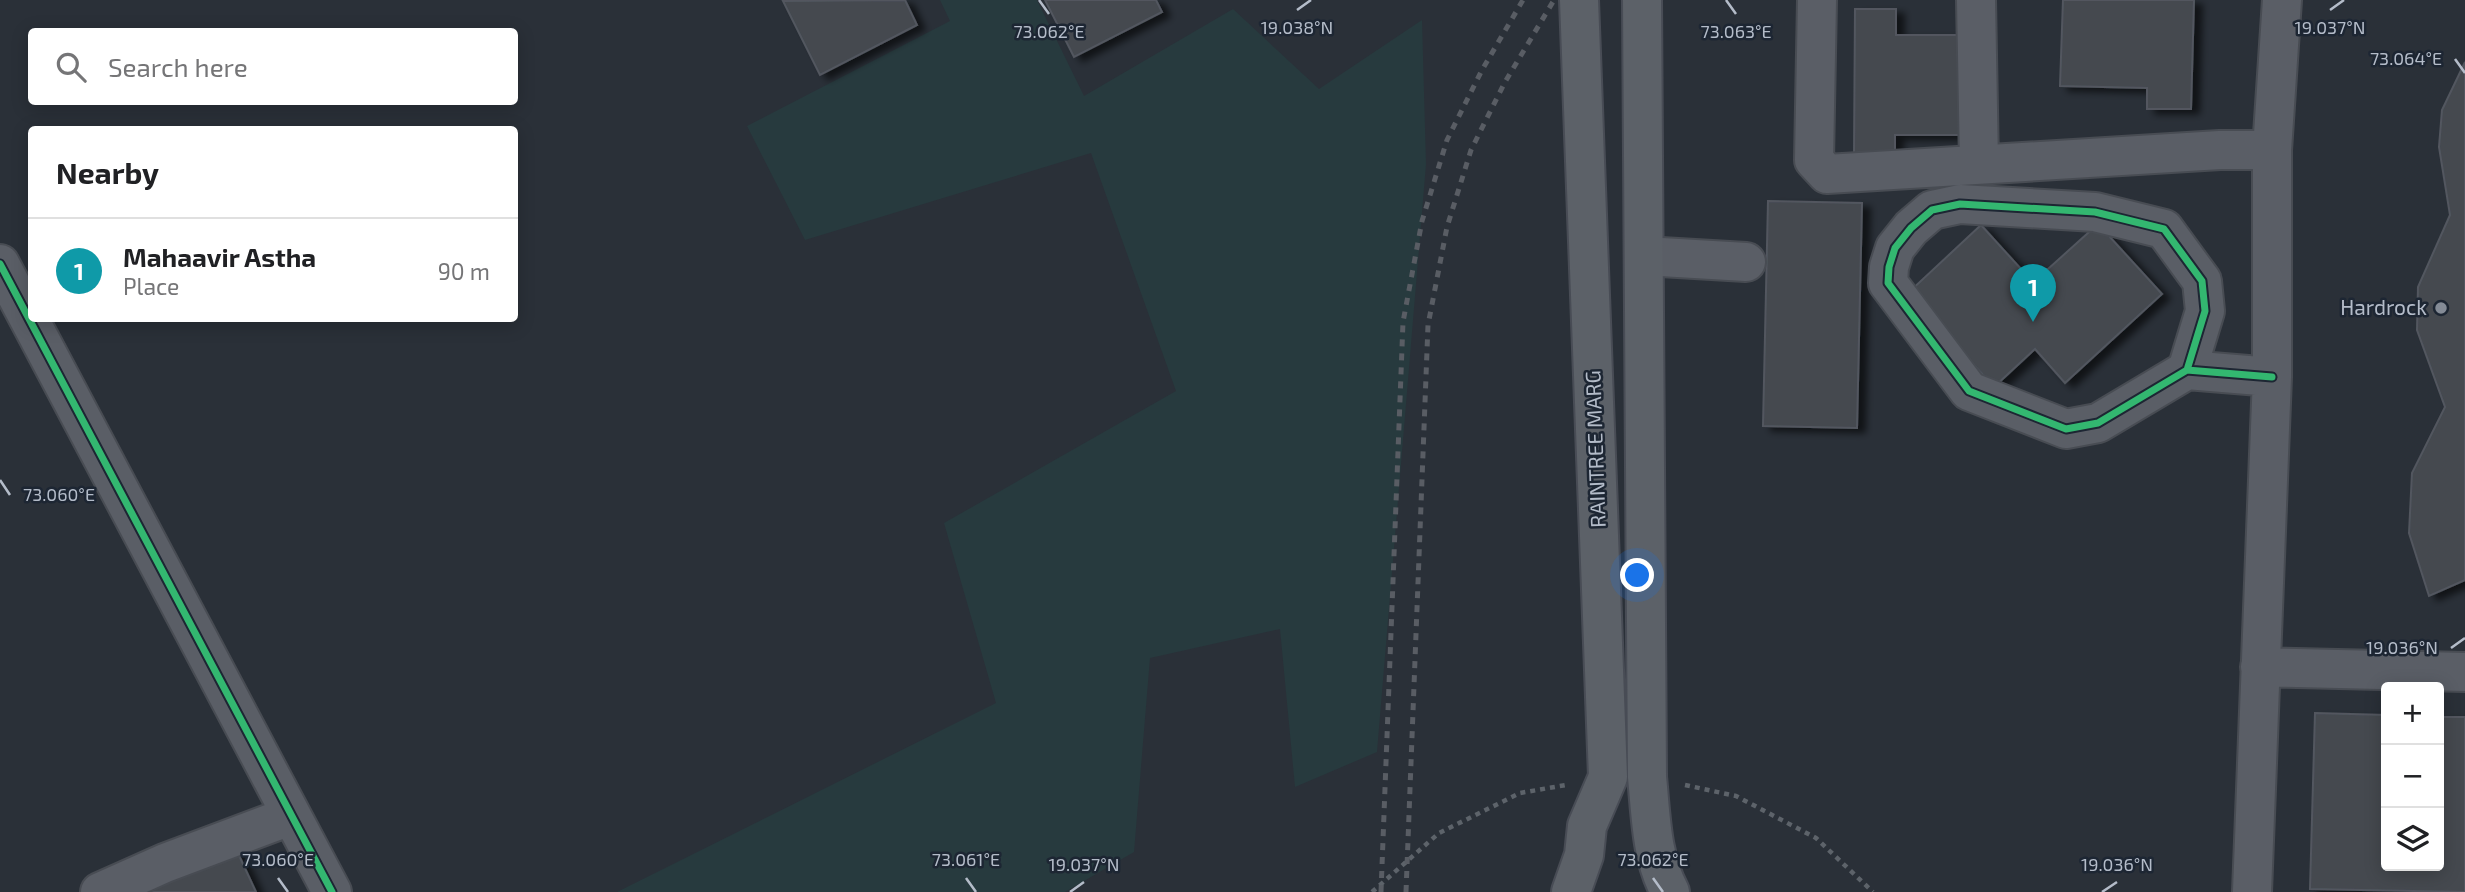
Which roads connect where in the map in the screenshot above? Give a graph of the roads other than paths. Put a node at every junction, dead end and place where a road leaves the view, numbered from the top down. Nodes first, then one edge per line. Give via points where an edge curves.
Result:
1 (1579, 0) edge
2 (1642, 0) edge
3 (1817, 0) edge
4 (1976, 0) edge
5 (2283, 0) edge
6 (2272, 150) junction
7 (1979, 164) junction
8 (1644, 256) junction
9 (1746, 262) dead end
10 (0, 264) edge
11 (28, 317) edge
12 (30, 322) edge
13 (2187, 370) junction
14 (2272, 377) junction
15 (2260, 667) junction
16 (2465, 672) edge
17 (290, 816) junction
18 (100, 892) edge
19 (332, 892) edge
20 (1571, 892) edge
21 (1670, 892) edge
22 (2252, 892) edge

1 - 20 main road, RAINTREE MARG via 1608,777 1587,826 1584,855
2 - 8 main road
3 - 7 street via 1814,160 1820,167 1827,174
4 - 7 street
5 - 6 street
6 - 7 street
6 - 14 street
8 - 9 street
8 - 21 main road via 1647,777 1654,849
10 - 11 street
12 - 17 street
13 - 13 street via 2098,423 2066,429 1969,391 1888,283 1895,248 1932,210 1960,204 2095,212 2164,229 2202,281 2205,311
13 - 14 street
14 - 15 street
15 - 16 street
15 - 22 street
17 - 18 street
17 - 19 street

